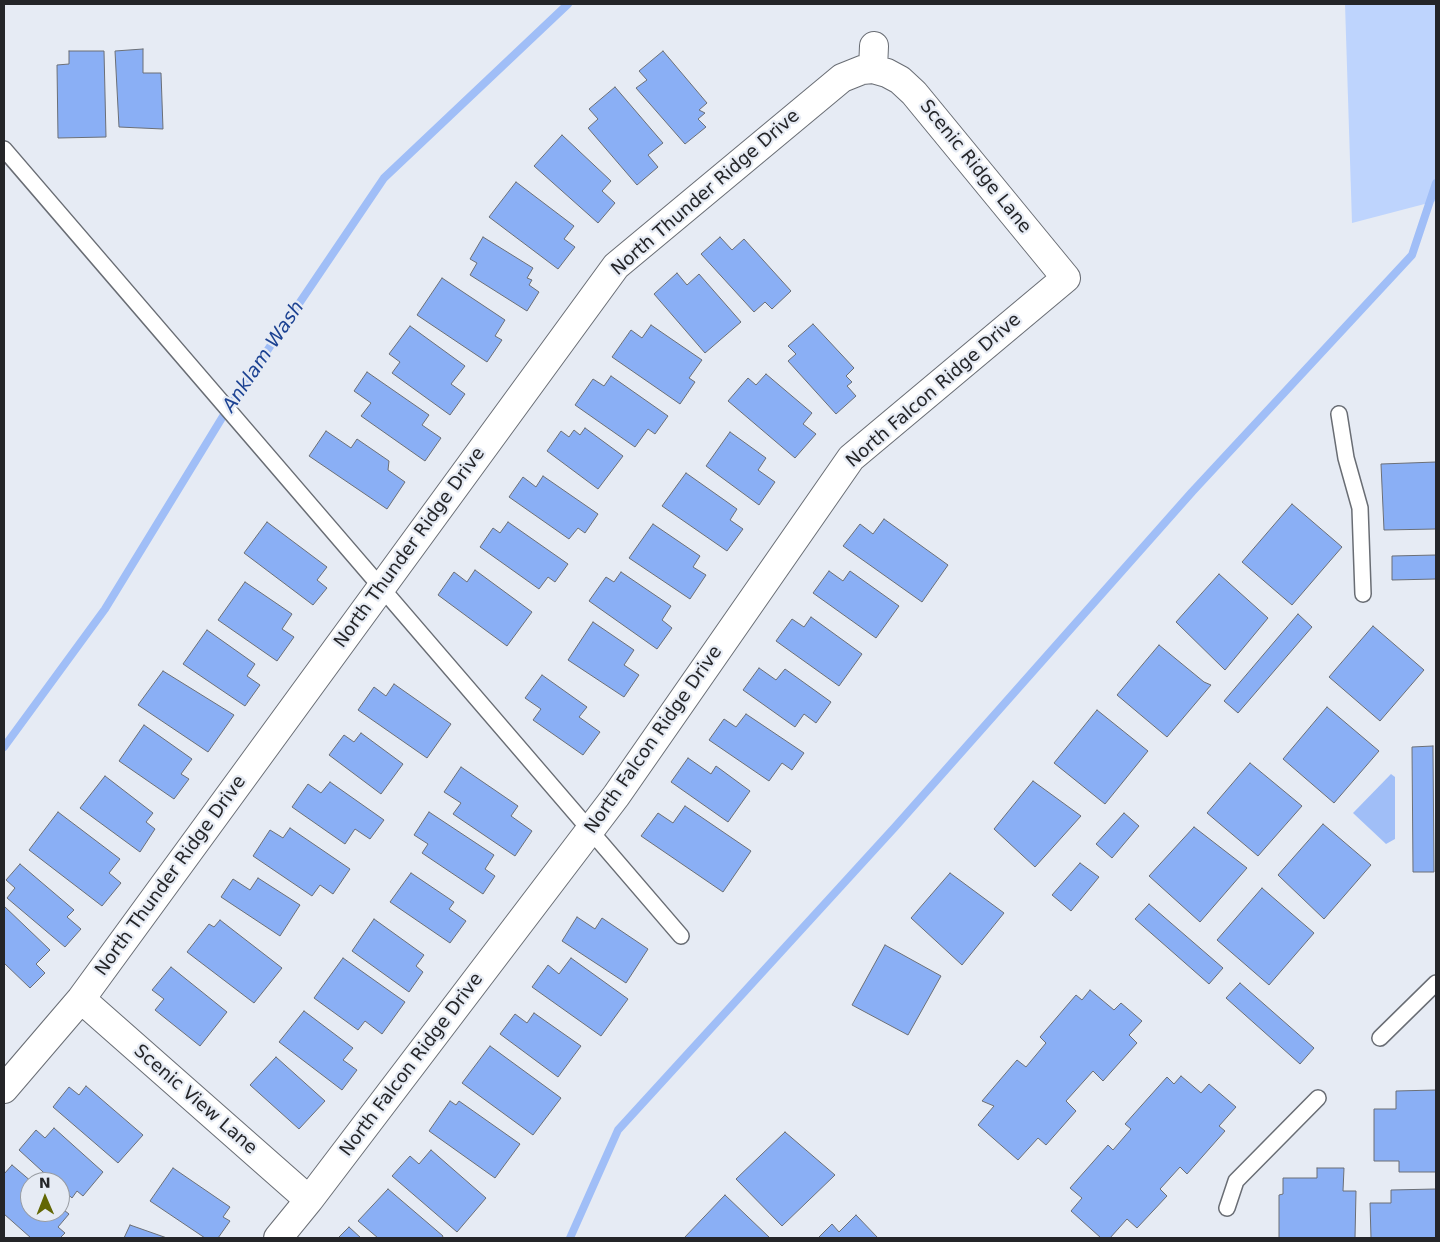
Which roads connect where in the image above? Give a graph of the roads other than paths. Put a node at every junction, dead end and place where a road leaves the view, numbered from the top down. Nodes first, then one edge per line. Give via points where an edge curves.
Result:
1 (874, 57) joint
2 (4, 149) edge
3 (1066, 278) joint
4 (1339, 414) dead end
5 (381, 588) junction
6 (1363, 594) dead end
7 (590, 830) junction
8 (681, 936) dead end
9 (1436, 983) edge
10 (81, 999) junction
11 (1380, 1038) dead end
12 (4, 1089) edge
13 (1318, 1098) dead end
14 (309, 1200) junction
15 (1227, 1208) dead end
16 (278, 1238) edge

1 - 3 street, Scenic Ridge Lane via 887,73 914,93
1 - 5 street, North Thunder Ridge Drive via 862,70 842,78 616,266
2 - 5 lane
3 - 7 street, North Falcon Ridge Drive via 852,458
4 - 6 lane via 1346,458 1360,508
5 - 7 lane
5 - 10 street, North Thunder Ridge Drive
7 - 8 lane
7 - 14 street, North Falcon Ridge Drive
9 - 11 lane
10 - 12 street, North Thunder Ridge Drive
10 - 14 street, Scenic View Lane
13 - 15 lane via 1236,1181
14 - 16 street, North Falcon Ridge Drive

